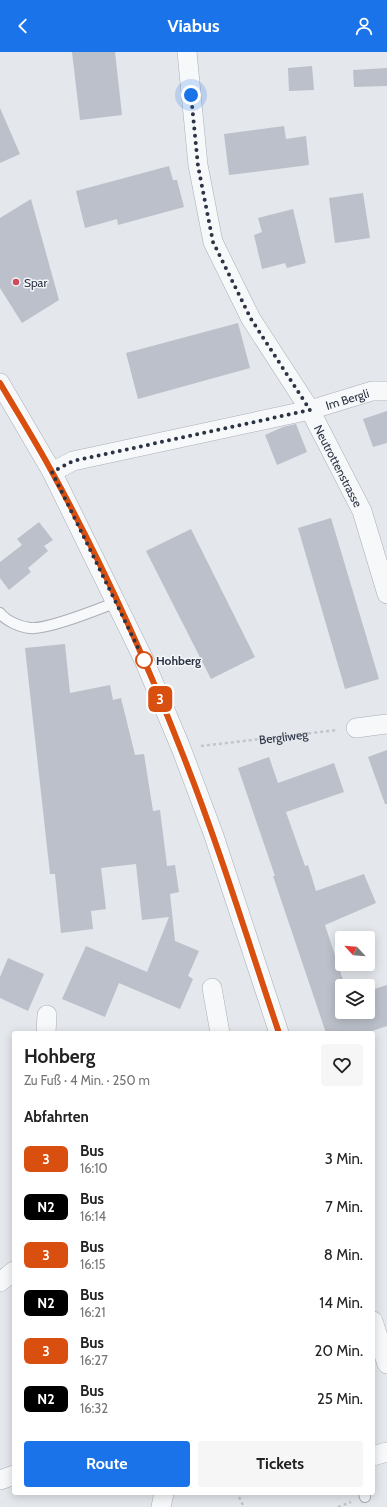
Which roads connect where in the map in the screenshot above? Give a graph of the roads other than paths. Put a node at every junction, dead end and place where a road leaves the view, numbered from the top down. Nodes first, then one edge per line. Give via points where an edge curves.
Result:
1 (187, 52) edge
2 (0, 383) edge
3 (387, 391) edge
4 (310, 410) junction
5 (52, 472) junction
6 (387, 594) edge
7 (117, 602) junction
8 (0, 613) edge
9 (387, 724) edge
10 (356, 728) road end
11 (212, 988) dead end
12 (220, 1031) edge
13 (278, 1031) edge
14 (12, 1273) edge
15 (0, 1282) edge
16 (375, 1327) edge
17 (387, 1364) edge
18 (387, 1452) edge
19 (375, 1455) edge
20 (12, 1476) edge
21 (0, 1480) edge
22 (163, 1495) edge
23 (160, 1507) edge

1 - 4 street, Neutrottenstrasse via 198,166 213,242 251,319
2 - 5 street
3 - 4 street, Im Bergli via 372,391
4 - 5 street, Im Bergli via 73,461
4 - 6 street, Neutrottenstrasse via 362,511
5 - 7 street
7 - 8 lane via 43,627 30,628 14,624
7 - 13 street via 181,748 213,833
9 - 10 street
11 - 12 street
14 - 15 street
16 - 17 street
18 - 19 street
20 - 21 street
22 - 23 street

